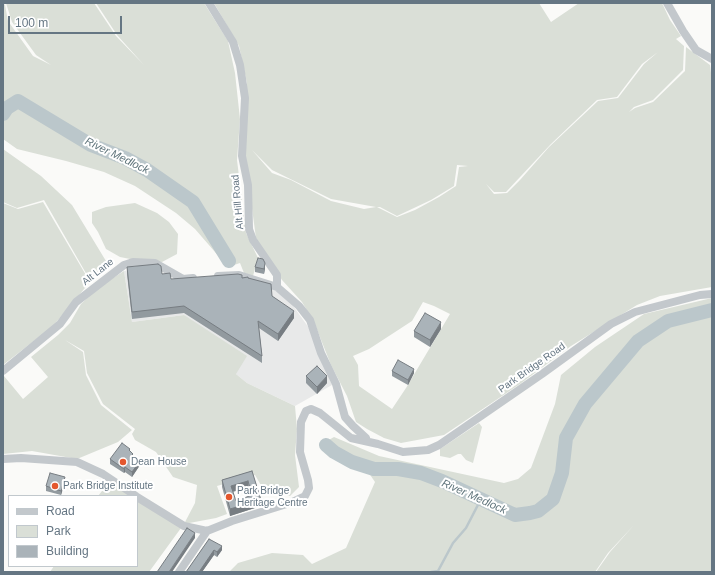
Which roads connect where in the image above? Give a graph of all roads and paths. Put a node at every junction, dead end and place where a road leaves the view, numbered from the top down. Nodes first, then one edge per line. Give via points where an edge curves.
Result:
1 (209, 3) edge
2 (667, 3) edge
3 (712, 59) edge
4 (277, 287) junction
5 (712, 294) edge
6 (3, 371) edge
7 (367, 442) junction
8 (3, 460) edge
9 (134, 495) edge
10 (138, 497) edge
11 (207, 531) junction
12 (179, 572) edge

1 - 4 street, Alt Hill Road via 233,42 240,65 245,98 242,156 248,185 249,229 253,240 277,275
2 - 3 street via 696,50
4 - 6 street, Alt Lane via 239,275 183,279 155,263 133,262 124,265 76,302 60,324
4 - 7 street via 300,306 310,320 321,353 336,384 345,417
5 - 7 street, Park Bridge Road via 636,312 611,324 439,445 428,450 403,452
7 - 11 street, Park Bridge Road via 346,435 320,413 311,409 306,411 301,422 300,438 300,452 308,484 305,496
8 - 9 street via 21,458 77,462 103,474
10 - 11 street via 184,526
11 - 12 street

